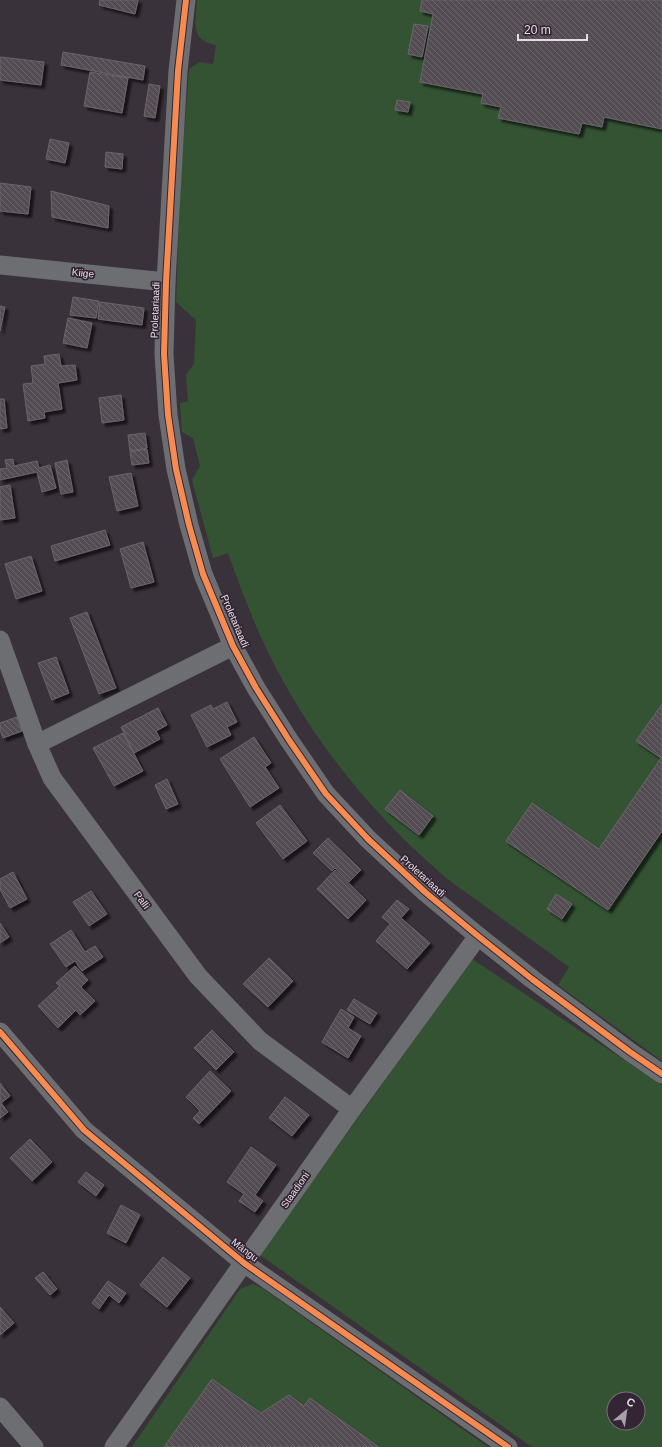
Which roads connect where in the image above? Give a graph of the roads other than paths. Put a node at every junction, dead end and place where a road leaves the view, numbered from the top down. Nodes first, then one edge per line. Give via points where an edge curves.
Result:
1 (186, 0) edge
2 (0, 265) edge
3 (166, 282) junction
4 (0, 640) edge
5 (233, 646) junction
6 (37, 744) junction
7 (478, 936) junction
8 (0, 1032) edge
9 (662, 1074) edge
10 (352, 1109) junction
11 (244, 1263) junction
12 (0, 1407) edge
13 (34, 1447) edge
14 (114, 1447) edge
15 (508, 1447) edge

1 - 3 street, Proletariaadi via 178,72
2 - 3 street, Kiige
3 - 5 street, Proletariaadi via 164,354 168,415 176,469 188,525 204,574
4 - 6 street, Palli
5 - 6 street
5 - 7 street, Proletariaadi via 256,688 326,794 368,839 425,892
6 - 10 street, Palli via 52,778 198,976 260,1041
7 - 9 street, Proletariaadi
7 - 10 street, Staadioni
8 - 11 street, Mängu via 84,1130
10 - 11 street, Staadioni
11 - 14 street, Staadioni
11 - 15 street, Mängu
12 - 13 street

